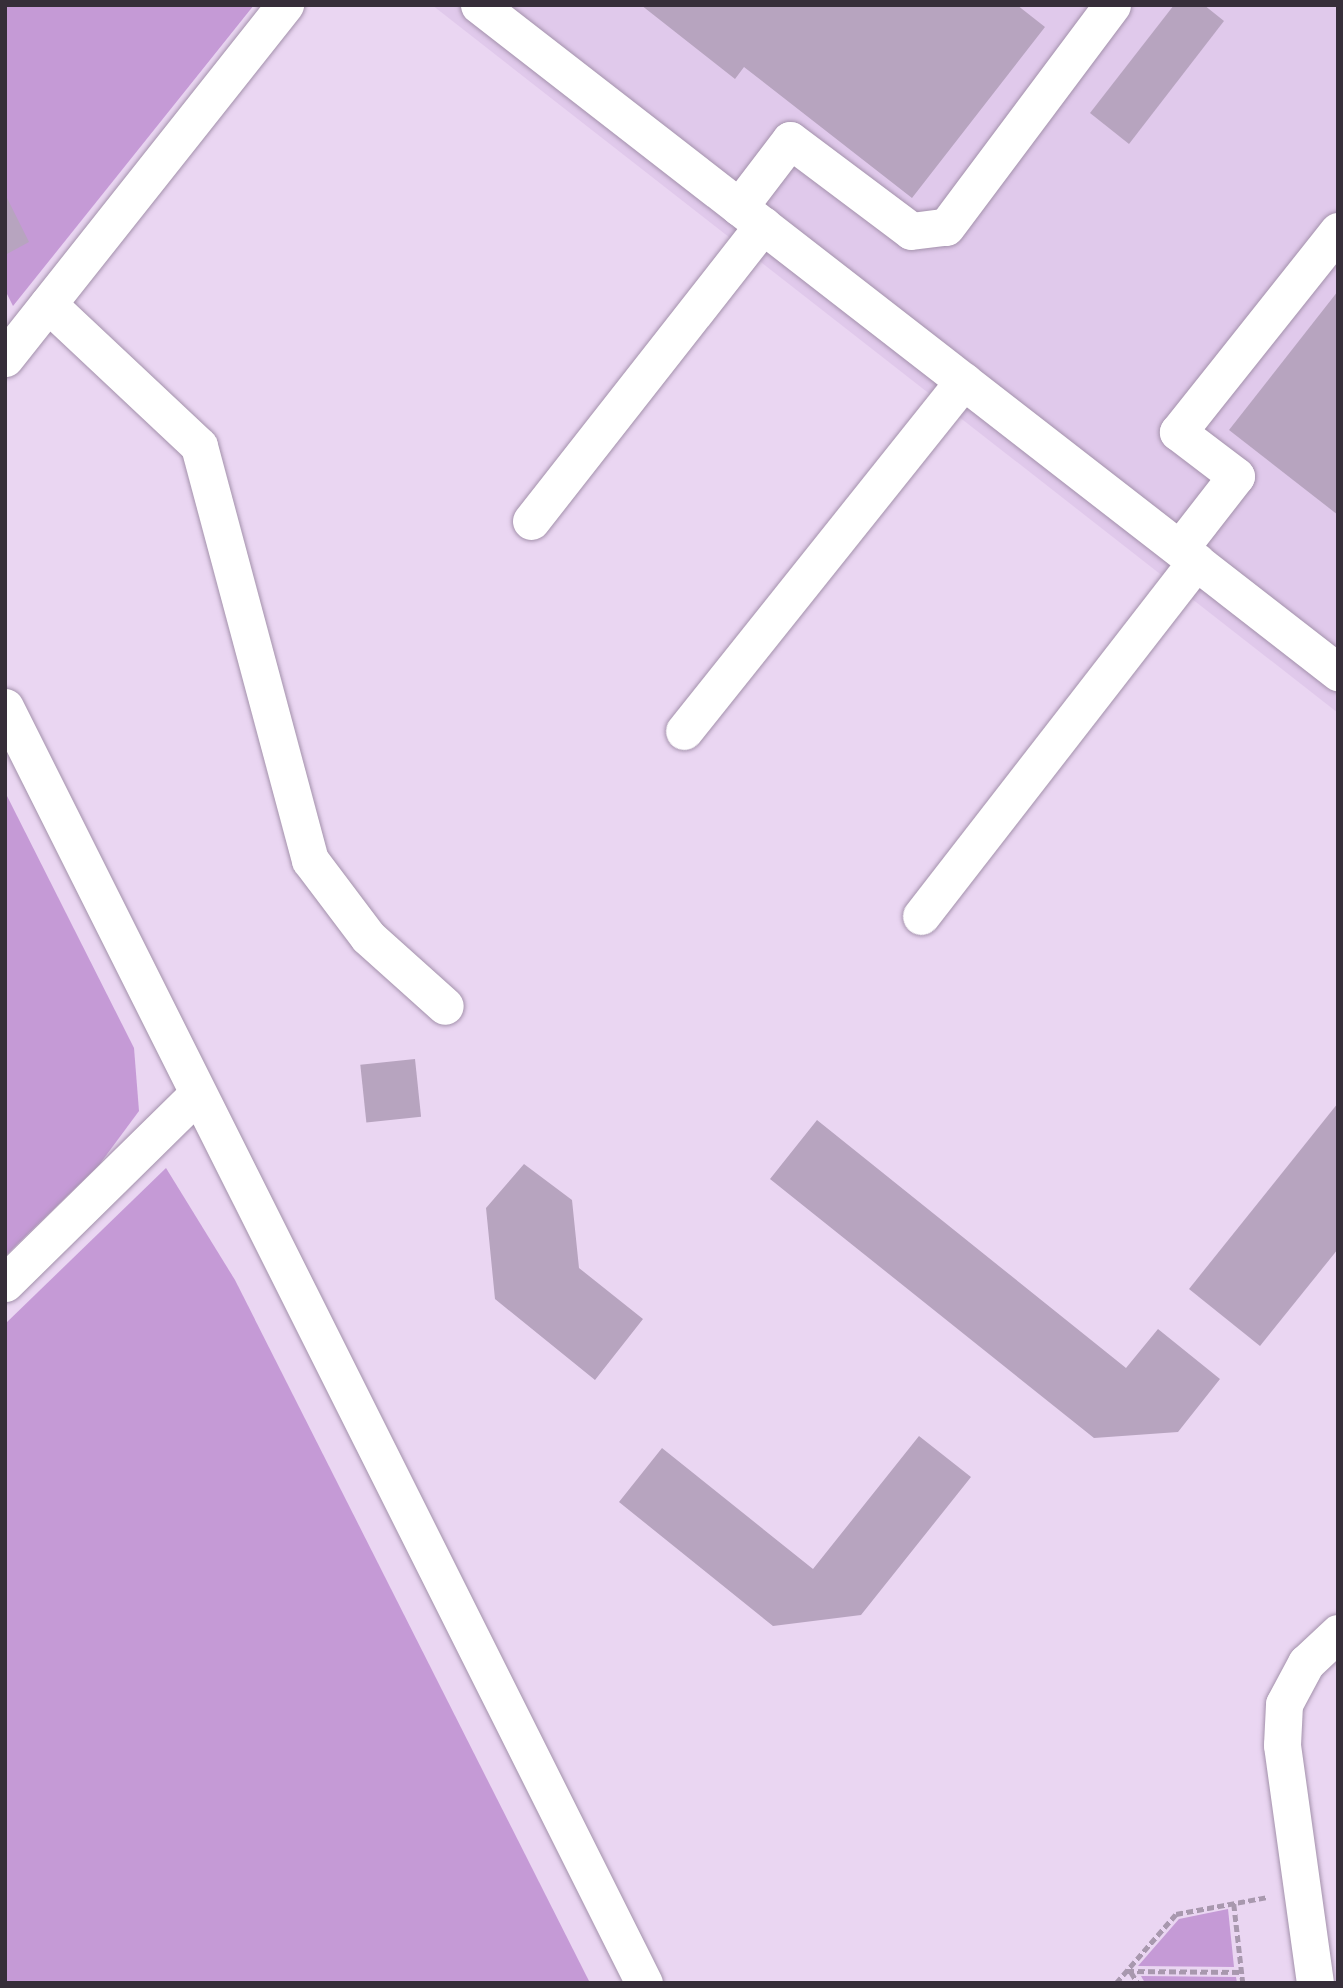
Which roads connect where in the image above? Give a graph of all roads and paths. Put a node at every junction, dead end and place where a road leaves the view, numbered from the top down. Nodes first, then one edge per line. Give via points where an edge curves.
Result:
1 (285, 5) edge
2 (479, 5) edge
3 (1112, 5) edge
4 (751, 216) junction
5 (1338, 231) edge
6 (48, 304) junction
7 (5, 358) edge
8 (962, 381) junction
9 (531, 521) dead end
10 (1188, 555) junction
11 (1338, 672) edge
12 (5, 707) edge
13 (684, 731) dead end
14 (921, 916) dead end
15 (445, 1006) dead end
16 (196, 1095) junction
17 (5, 1283) edge
18 (1338, 1633) edge
19 (1303, 1891) junction
20 (1234, 1903) junction
21 (1128, 1971) junction
22 (1242, 1972) junction
23 (644, 1983) edge
24 (1116, 1983) edge
25 (1138, 1983) edge
26 (1243, 1983) edge
27 (1315, 1983) edge

1 - 6 street
2 - 4 street
3 - 4 street via 946,227 911,231 790,140
4 - 8 street
4 - 9 street
5 - 10 street via 1178,432 1236,476
6 - 7 street
6 - 15 street via 199,446 310,860 368,937
8 - 10 street
8 - 13 street
10 - 11 street
10 - 14 street
12 - 16 street
16 - 17 street
16 - 23 street
18 - 19 street via 1306,1663 1284,1704 1282,1745
19 - 20 path
19 - 27 street
20 - 21 path via 1176,1914
20 - 22 path
21 - 22 path
21 - 24 path
21 - 25 path
22 - 26 path

